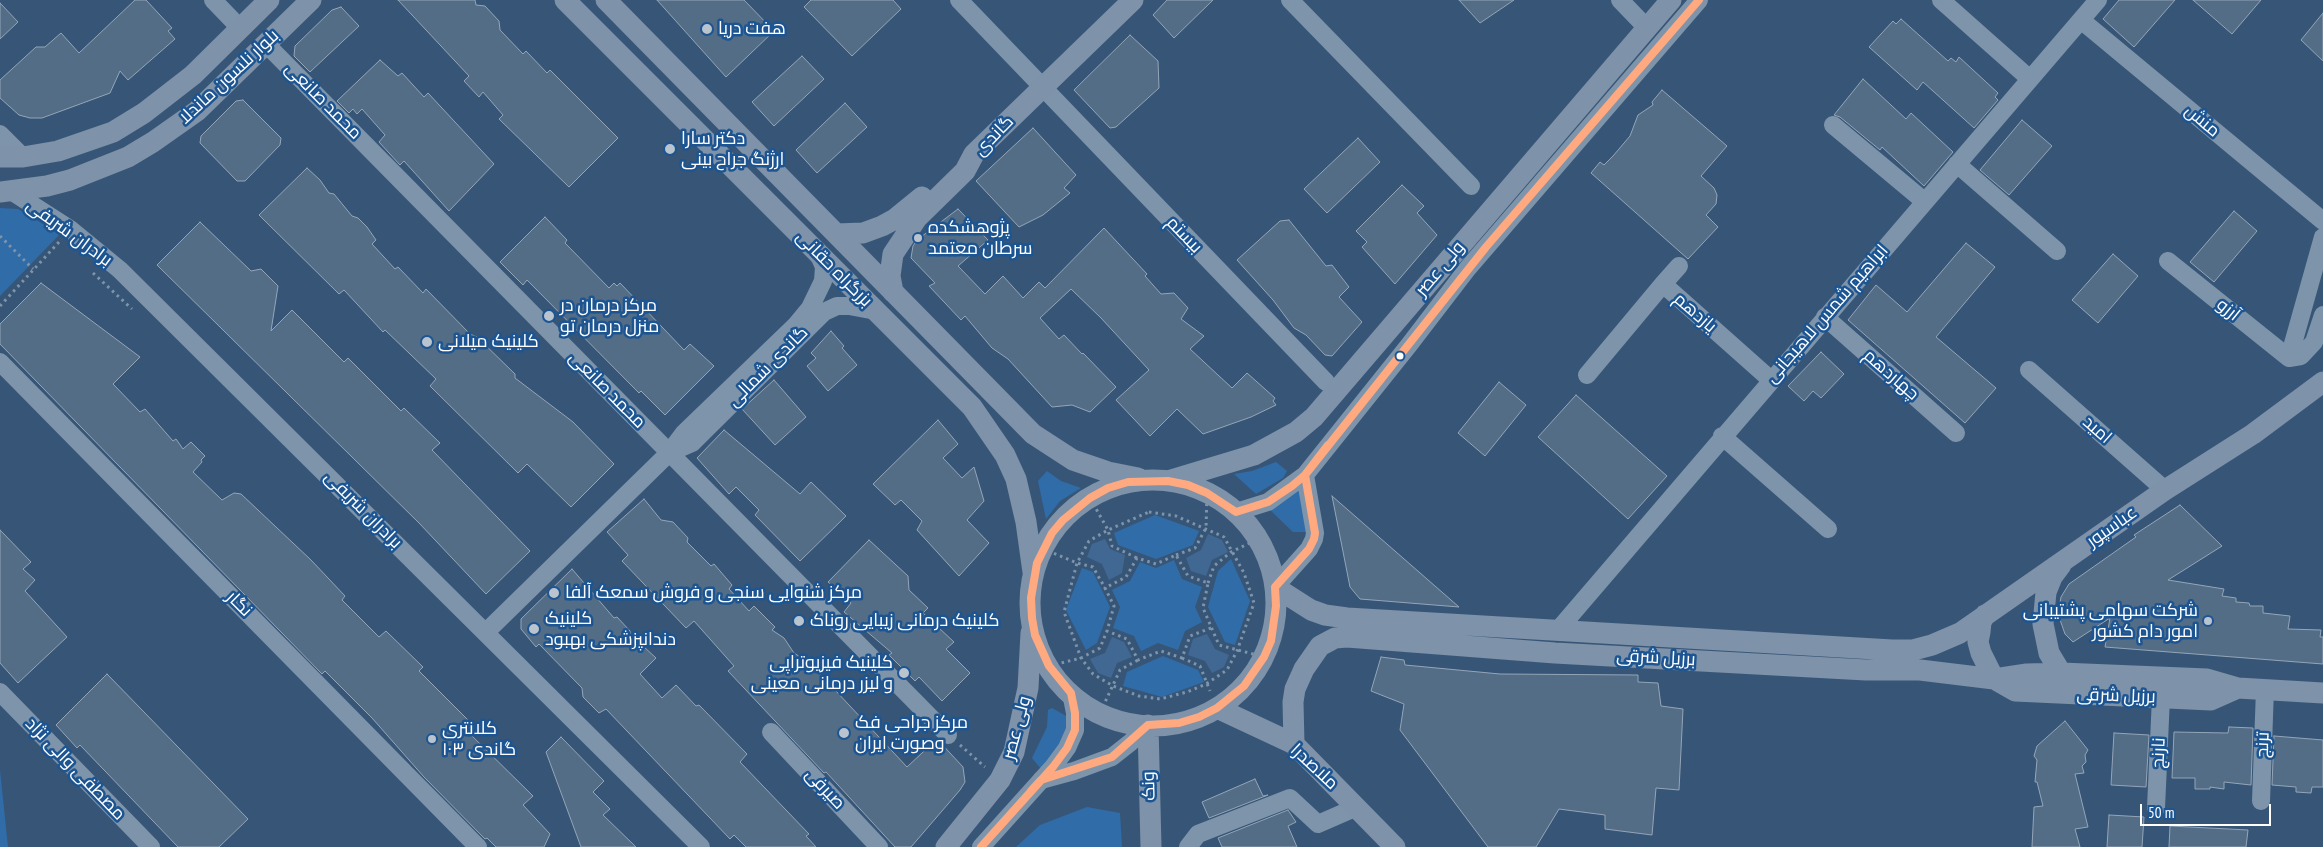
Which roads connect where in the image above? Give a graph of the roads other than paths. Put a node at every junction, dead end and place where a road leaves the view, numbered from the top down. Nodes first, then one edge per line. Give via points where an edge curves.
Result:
1 (213, 0) edge
2 (269, 0) edge
3 (311, 0) edge
4 (565, 0) edge
5 (606, 0) edge
6 (959, 0) edge
7 (1133, 0) edge
8 (1290, 0) edge
9 (1620, 0) edge
10 (1671, 0) edge
11 (1699, 0) edge
12 (1941, 0) edge
13 (2092, 2) edge
14 (2081, 20) junction
15 (240, 28) junction
16 (1647, 28) junction
17 (266, 44) junction
18 (2030, 79) junction
19 (1043, 87) junction
20 (1833, 125) dead end
21 (0, 134) edge
22 (974, 154) junction
23 (0, 157) edge
24 (23, 157) junction
25 (1957, 164) junction
26 (1471, 186) dead end
27 (6, 191) edge
28 (1924, 202) junction
29 (2323, 221) edge
30 (837, 234) junction
31 (2323, 237) edge
32 (2057, 251) dead end
33 (818, 253) junction
34 (2168, 261) dead end
35 (1679, 266) dead end
36 (1663, 284) junction
37 (893, 292) junction
38 (876, 311) junction
39 (2323, 316) edge
40 (1825, 317) junction
41 (2288, 358) junction
42 (0, 362) edge
43 (2028, 370) dead end
44 (1587, 375) dead end
45 (1771, 380) junction
46 (1326, 382) dead end
47 (2323, 382) edge
48 (1956, 433) dead end
49 (1722, 436) junction
50 (669, 453) junction
51 (1304, 475) junction
52 (1158, 480) junction
53 (2165, 490) junction
54 (1236, 512) junction
55 (1828, 529) dead end
56 (2068, 558) junction
57 (1033, 578) junction
58 (1275, 588) junction
59 (1985, 615) junction
60 (1032, 618) junction
61 (1558, 630) junction
62 (486, 632) junction
63 (1892, 650) junction
64 (1866, 670) junction
65 (1920, 670) junction
66 (2061, 674) junction
67 (1994, 679) junction
68 (2029, 683) junction
69 (2238, 688) junction
70 (2265, 689) junction
71 (0, 692) edge
72 (1071, 693) junction
73 (2323, 693) edge
74 (2161, 697) junction
75 (1218, 708) junction
76 (1148, 725) junction
77 (770, 732) dead end
78 (948, 735) road end
79 (1294, 744) junction
80 (1041, 780) junction
81 (2261, 802) dead end
82 (1357, 807) junction
83 (2156, 808) dead end
84 (151, 847) edge
85 (478, 847) edge
86 (701, 847) edge
87 (879, 847) edge
88 (946, 847) edge
89 (981, 847) edge
90 (1151, 847) edge
91 (1188, 847) edge
92 (1395, 847) edge

1 - 15 street
2 - 15 main road, بلوار نلسون ماندلا
3 - 17 main road, بلوار نلسون ماندلا
4 - 33 main road, بزرگراه حقانی
5 - 30 main road, بزرگراه حقانی
6 - 19 street, بیستم
7 - 19 main road, گاندی
8 - 26 street
9 - 16 street
10 - 16 main road, ولی عصر
11 - 51 street via 1468,268
12 - 18 street
13 - 14 street, ابراهیم شمس لاهیجانی
14 - 18 street, ابراهیم شمس لاهیجانی
14 - 29 street, منش
15 - 24 main road, بلوار نلسون ماندلا via 193,75 144,113 113,132 58,151
16 - 52 main road, ولی عصر via 1314,417 1296,432 1254,455
17 - 27 main road, بلوار نلسون ماندلا via 197,111 128,157 70,180
17 - 50 street, محمد صانعی
18 - 25 street, ابراهیم شمس لاهیجانی
19 - 22 main road, گاندی
19 - 46 street, بیستم
20 - 28 street
21 - 24 street
22 - 30 main road via 957,164 895,219 863,233
22 - 37 main road, گاندی via 965,171 917,218 897,246 890,266
23 - 24 main road, بلوار نلسون ماندلا
25 - 28 street, ابراهیم شمس لاهیجانی
25 - 32 street
27 - 62 street, برادران شریفی via 70,229 127,277
28 - 40 street, ابراهیم شمس لاهیجانی
30 - 37 main road, بزرگراه حقانی
31 - 41 street
33 - 38 main road, بزرگراه حقانی
33 - 50 street, گاندی شمالی via 824,267 823,281 810,308 684,432
34 - 41 street, آرزو
35 - 36 street
36 - 44 street, یازدهم
36 - 45 street, یازدهم
37 - 52 main road, بزرگراه حقانی via 1033,434 1073,460 1108,472
38 - 50 street, گاندی شمالی via 837,306 824,312 692,443
38 - 57 main road, بزرگراه حقانی via 972,407 1006,455 1018,486 1026,522
39 - 41 street via 2311,347 2301,356
40 - 45 street, ابراهیم شمس لاهیجانی
40 - 48 street, چهاردهم
42 - 85 street, نگار
43 - 53 street, امید
45 - 49 street, ابراهیم شمس لاهیجانی
47 - 53 main road, عباسپور via 2228,451
49 - 55 street
49 - 61 street, ابراهیم شمس لاهیجانی
50 - 62 street, گاندی شمالی
50 - 78 street, محمد صانعی
51 - 54 street via 1268,502
51 - 58 street via 1316,533 1309,549
52 - 54 main road, بزرگراه حقانی via 1207,493
52 - 57 main road, ولی عصر via 1128,482 1090,498 1063,520 1043,548
53 - 56 main road, عباسپور
54 - 58 main road, بزرگراه حقانی via 1266,553
56 - 59 main road, عباسپور
56 - 66 main road via 2052,577 2044,610 2046,642
57 - 60 main road
58 - 61 main road, برزیل شرقی via 1325,615
58 - 75 main road, بزرگراه حقانی via 1275,623 1264,657 1244,686
59 - 63 main road, عباسپور via 1960,633 1932,645
59 - 67 main road via 1978,642
60 - 72 main road, بزرگراه حقانی via 1035,635 1049,666
60 - 88 main road, ولی عصر via 1028,688 1014,752 1000,780
61 - 63 main road, برزیل شرقی
62 - 86 street, برادران شریفی
63 - 64 main road
63 - 65 main road
64 - 65 main road, برزیل شرقی
64 - 79 main road, برزیل شرقی via 1335,638 1320,646 1295,689 1292,709
65 - 67 main road, برزیل شرقی
66 - 68 main road, برزیل شرقی
66 - 69 main road, برزیل شرقی via 2208,679
67 - 68 main road, برزیل شرقی via 2015,691
68 - 74 main road, برزیل شرقی
69 - 70 main road, برزیل شرقی
69 - 74 main road, برزیل شرقی via 2211,700
70 - 73 main road, برزیل شرقی
70 - 81 street, ترنج
71 - 84 street, مصطفی والی نژاد
72 - 76 main road, بزرگراه حقانی via 1100,713
72 - 80 street via 1075,730 1060,757
74 - 83 street, نارنج
75 - 76 main road, بزرگراه حقانی via 1179,723
75 - 79 main road, ملاصدرا
76 - 80 street via 1112,757
76 - 90 main road, ونک
77 - 87 street, صیرفی
79 - 82 main road, ملاصدرا
80 - 89 street
82 - 91 street via 1318,824 1290,798 1198,834
82 - 92 main road, ملاصدرا

